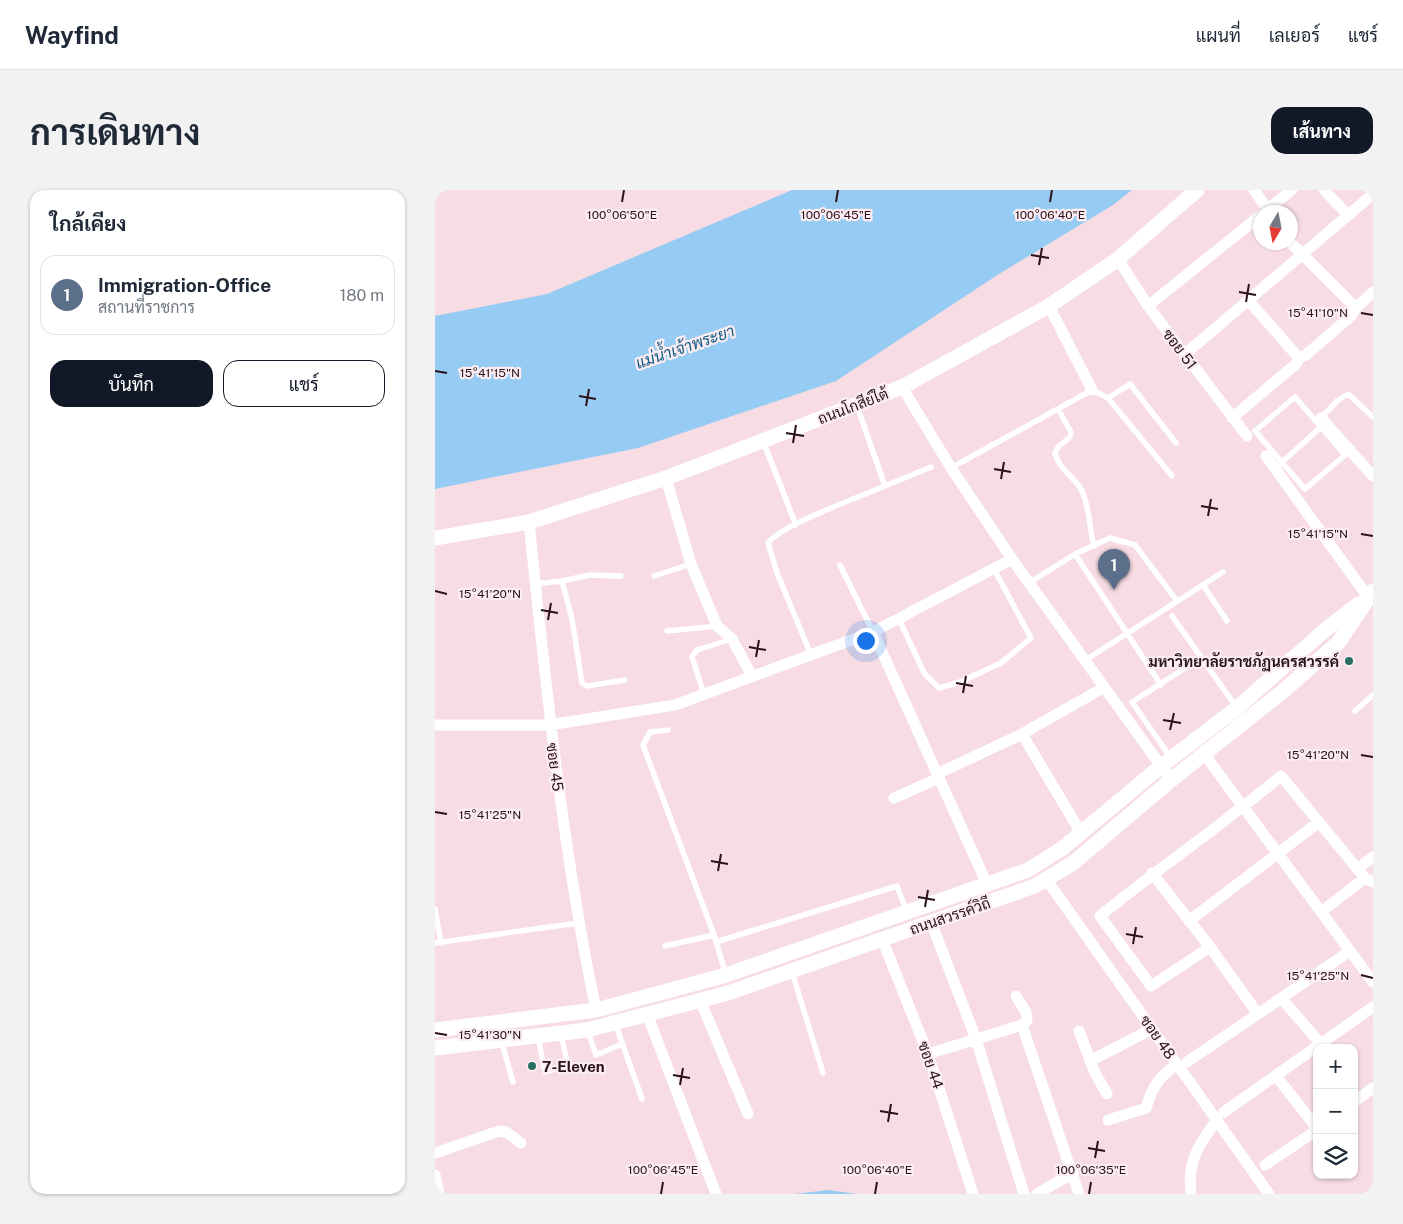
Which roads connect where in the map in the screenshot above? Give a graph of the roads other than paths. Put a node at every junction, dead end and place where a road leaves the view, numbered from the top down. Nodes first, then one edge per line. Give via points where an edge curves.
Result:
1 (1197, 190) edge
2 (1255, 190) edge
3 (1291, 190) edge
4 (1324, 190) edge
5 (1373, 194) edge
6 (1260, 205) edge
7 (1273, 205) edge
8 (1347, 214) junction
9 (1253, 221) edge
10 (1298, 250) edge
11 (1303, 255) junction
12 (1118, 259) junction
13 (1373, 292) edge
14 (1249, 301) junction
15 (1049, 306) junction
16 (1148, 306) junction
17 (1356, 308) junction
18 (1184, 355) junction
19 (1299, 358) junction
20 (902, 387) junction
21 (1092, 390) junction
22 (1108, 398) junction
23 (857, 406) junction
24 (1058, 409) junction
25 (1373, 417) edge
26 (1232, 418) junction
27 (1321, 422) junction
28 (1247, 436) dead end
29 (763, 440) junction
30 (1176, 443) dead end
31 (1266, 456) dead end
32 (1279, 466) junction
33 (931, 467) dead end
34 (951, 468) junction
35 (1171, 476) dead end
36 (1373, 476) edge
37 (666, 478) junction
38 (885, 486) junction
39 (529, 522) junction
40 (796, 525) junction
41 (435, 538) edge
42 (1094, 546) junction
43 (1075, 554) junction
44 (1012, 559) junction
45 (691, 564) junction
46 (840, 565) dead end
47 (994, 569) junction
48 (1223, 572) dead end
49 (621, 576) dead end
50 (654, 576) dead end
51 (562, 581) junction
52 (1029, 583) junction
53 (535, 584) junction
54 (1203, 585) junction
55 (1371, 594) edge
56 (1177, 601) junction
57 (1172, 616) dead end
58 (899, 619) junction
59 (1227, 621) dead end
60 (717, 626) junction
61 (667, 631) dead end
62 (873, 632) junction
63 (1127, 632) junction
64 (732, 639) junction
65 (811, 655) junction
66 (1201, 658) junction
67 (1084, 660) junction
68 (752, 676) junction
69 (625, 680) dead end
70 (1161, 685) junction
71 (1103, 688) junction
72 (704, 694) junction
73 (1373, 695) edge
74 (1237, 708) junction
75 (1355, 711) dead end
76 (435, 725) edge
77 (549, 725) junction
78 (668, 730) dead end
79 (1022, 734) junction
80 (1204, 754) junction
81 (1165, 763) junction
82 (938, 776) junction
83 (1171, 780) junction
84 (894, 798) dead end
85 (1243, 807) junction
86 (1319, 822) junction
87 (1081, 833) junction
88 (1278, 854) junction
89 (1373, 857) edge
90 (1357, 868) junction
91 (1153, 874) junction
92 (1046, 879) junction
93 (1369, 880) edge
94 (987, 884) junction
95 (435, 909) edge
96 (907, 912) junction
97 (1321, 912) junction
98 (1189, 921) junction
99 (931, 922) junction
100 (578, 923) junction
101 (714, 935) junction
102 (882, 939) junction
103 (716, 942) junction
104 (438, 943) edge
105 (665, 946) dead end
106 (1210, 947) junction
107 (1350, 951) junction
108 (792, 972) junction
109 (726, 975) junction
110 (1373, 982) edge
111 (1016, 996) dead end
112 (1281, 998) junction
113 (700, 1000) junction
114 (1373, 1007) edge
115 (596, 1010) junction
116 (647, 1014) junction
117 (1258, 1014) junction
118 (615, 1023) junction
119 (1022, 1025) junction
120 (1152, 1028) junction
121 (593, 1029) junction
122 (435, 1030) edge
123 (1079, 1031) dead end
124 (560, 1033) junction
125 (538, 1036) junction
126 (976, 1039) junction
127 (501, 1040) junction
128 (622, 1044) junction
129 (1321, 1044) joint
130 (435, 1048) edge
131 (1313, 1050) edge
132 (928, 1054) junction
133 (1090, 1061) junction
134 (1182, 1063) junction
135 (823, 1073) dead end
136 (1276, 1076) junction
137 (513, 1082) dead end
138 (1373, 1088) edge
139 (1107, 1094) dead end
140 (642, 1099) dead end
141 (1358, 1099) edge
142 (748, 1114) dead end
143 (1221, 1116) junction
144 (1108, 1120) dead end
145 (1313, 1124) edge
146 (1313, 1132) edge
147 (521, 1143) dead end
148 (435, 1153) edge
149 (1265, 1165) dead end
150 (1073, 1173) junction
151 (435, 1175) edge
152 (439, 1194) edge
153 (716, 1194) edge
154 (973, 1194) edge
155 (1024, 1194) edge
156 (1037, 1194) edge
157 (1079, 1194) edge
158 (1191, 1194) edge
159 (1269, 1194) edge

1 - 12 main road, ถนนโกสีย์ใต้
2 - 6 street
3 - 7 street
4 - 8 street
5 - 8 street
8 - 11 street
9 - 16 street
10 - 11 street
11 - 14 street
11 - 17 street
12 - 15 main road, ถนนโกสีย์ใต้
12 - 16 street, ซอย 51
13 - 17 street
14 - 18 street
14 - 19 street
15 - 20 main road, ถนนโกสีย์ใต้
15 - 21 street
16 - 18 street, ซอย 51
17 - 19 street via 1351,316
18 - 26 street, ซอย 51
19 - 26 street
20 - 23 main road, ถนนโกสีย์ใต้
20 - 34 street
21 - 22 lane
21 - 24 lane
22 - 30 lane via 1130,384
22 - 35 lane
23 - 29 main road, ถนนโกสีย์ใต้
23 - 38 lane
24 - 34 lane
24 - 42 lane via 1071,432 1070,437 1058,447 1056,460 1081,489
25 - 27 lane via 1348,394 1338,400
26 - 28 street, ซอย 51
27 - 32 lane
27 - 32 lane via 1345,455 1305,489
27 - 32 lane via 1295,397 1255,431
27 - 36 street
29 - 37 main road, ถนนโกสีย์ใต้
29 - 40 lane
31 - 32 street
32 - 55 street
33 - 38 lane
34 - 44 street
37 - 39 main road, ถนนโกสีย์ใต้
37 - 45 street
38 - 40 lane
39 - 41 main road, ถนนโกสีย์ใต้
39 - 53 street, ซอย 45
40 - 65 lane via 772,537 768,543
42 - 43 lane
42 - 56 lane via 1110,538 1135,545
43 - 52 lane
43 - 63 lane
44 - 47 street
44 - 52 street
45 - 50 lane
45 - 60 street
46 - 62 lane
47 - 58 street
47 - 58 lane via 1031,638 1001,663 939,688 924,673
48 - 54 lane
49 - 51 lane via 591,575
51 - 53 lane
51 - 69 lane via 572,619 582,683 587,686
52 - 67 street
53 - 77 street, ซอย 45
54 - 56 lane
54 - 59 lane
55 - 74 main road, ถนนสวรรค์วิถี via 1326,629
55 - 80 main road, ถนนสวรรค์วิถี via 1337,643
56 - 63 lane
57 - 66 lane
58 - 62 street
60 - 61 lane
60 - 64 street
62 - 65 street
62 - 82 street
63 - 67 lane
63 - 70 lane
64 - 68 street
64 - 72 lane via 697,650 692,657
65 - 68 street
66 - 70 lane
66 - 74 lane
67 - 71 street
68 - 72 street
70 - 81 lane via 1132,702
71 - 79 street
71 - 81 street
72 - 77 street via 675,705
73 - 75 lane
74 - 81 main road, ถนนสวรรค์วิถี
76 - 77 street
77 - 100 street, ซอย 45
78 - 101 lane via 650,732 643,745
79 - 82 street
79 - 87 street
80 - 83 main road, ถนนสวรรค์วิถี
80 - 85 street
81 - 83 street
81 - 87 main road, ถนนสวรรค์วิถี
82 - 84 street
82 - 94 street
83 - 92 main road, ถนนสวรรค์วิถี via 1073,863
85 - 86 street via 1281,776
85 - 88 street
85 - 91 street
86 - 88 street
86 - 90 street
87 - 94 main road, ถนนสวรรค์วิถี via 1027,870
88 - 97 street
88 - 98 street
89 - 90 street
90 - 93 street
91 - 98 street
91 - 106 street via 1099,916 1151,986
92 - 99 main road, ถนนสวรรค์วิถี via 1035,886
92 - 120 street, ซอย 48
93 - 97 street
94 - 96 main road, ถนนสวรรค์วิถี
95 - 104 lane
96 - 103 lane via 897,886
96 - 109 main road, ถนนสวรรค์วิถี
97 - 107 street
98 - 106 street
99 - 102 main road, ถนนสวรรค์วิถี
99 - 126 street
100 - 104 lane
100 - 115 street, ซอย 45
101 - 103 lane
101 - 105 lane
102 - 108 main road, ถนนสวรรค์วิถี
102 - 132 street, ซอย 44
103 - 109 lane
106 - 117 street
107 - 110 street
107 - 112 street
108 - 113 main road, ถนนสวรรค์วิถี
108 - 135 lane
109 - 115 main road, ถนนสวรรค์วิถี
111 - 119 street via 1026,1012 1027,1022
112 - 117 street
112 - 129 street
113 - 116 main road, ถนนสวรรค์วิถี
113 - 142 street
114 - 129 street
115 - 121 main road
115 - 122 main road, ถนนสวรรค์วิถี
116 - 118 main road, ถนนสวรรค์วิถี
116 - 153 street
117 - 134 street
118 - 121 main road, ถนนสวรรค์วิถี
118 - 128 lane
119 - 126 street
119 - 150 street
120 - 133 street
120 - 134 street, ซอย 48
121 - 124 main road, ถนนสวรรค์วิถี
121 - 128 lane via 596,1055
123 - 133 street
124 - 125 main road, ถนนสวรรค์วิถี
124 - 125 lane via 568,1065 545,1072
125 - 127 main road, ถนนสวรรค์วิถี
126 - 132 street
126 - 155 street
127 - 130 main road, ถนนสวรรค์วิถี
127 - 137 lane
128 - 140 lane
131 - 136 street
132 - 154 street, ซอย 44
133 - 139 street
134 - 143 street, ซอย 48
134 - 144 street via 1159,1078 1145,1108
136 - 143 street
136 - 145 street
138 - 141 street
143 - 158 street via 1198,1144 1189,1176
143 - 159 street, ซอย 48
146 - 149 street
147 - 148 street via 499,1131
150 - 156 street
150 - 157 street
151 - 152 street

